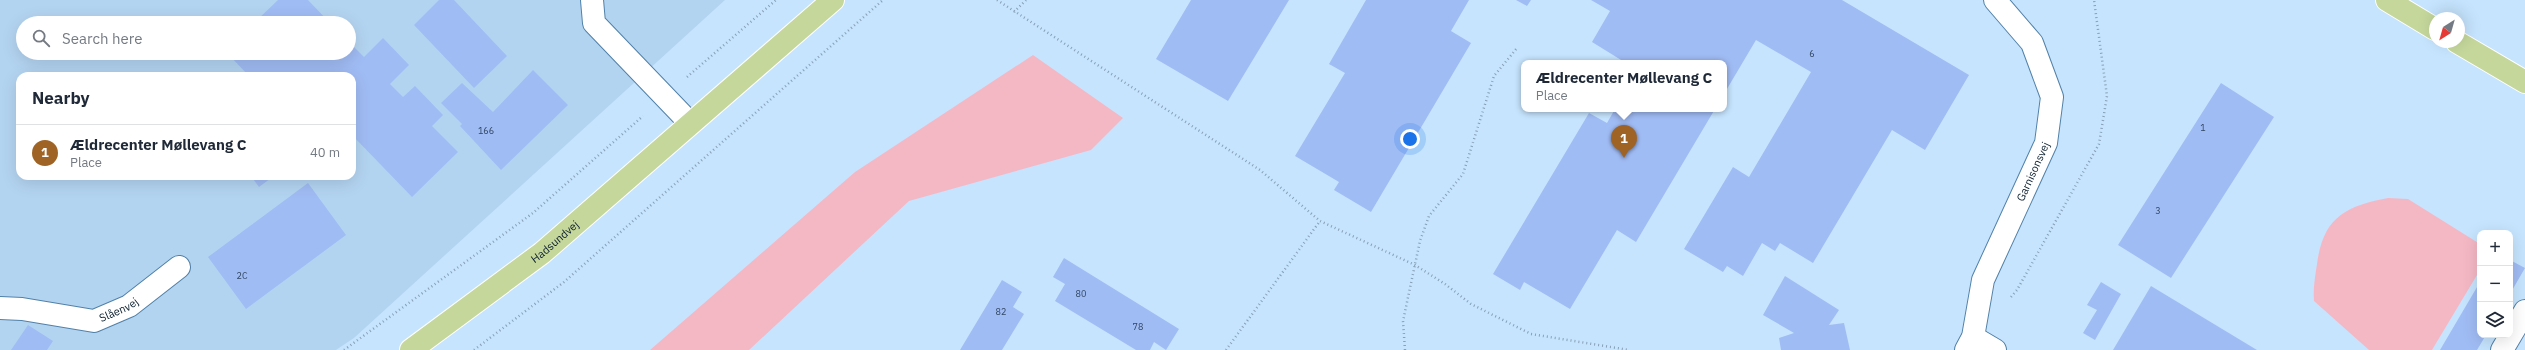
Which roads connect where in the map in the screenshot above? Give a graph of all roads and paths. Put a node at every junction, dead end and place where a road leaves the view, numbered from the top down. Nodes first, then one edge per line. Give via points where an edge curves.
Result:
1 (592, 0) edge
2 (776, 0) edge
3 (833, 0) edge
4 (883, 0) edge
5 (997, 0) edge
6 (1026, 0) edge
7 (1995, 0) edge
8 (2386, 0) edge
9 (1014, 12) junction
10 (2429, 25) edge
11 (2465, 47) edge
12 (1517, 48) dead end
13 (2525, 82) edge
14 (665, 96) junction
15 (690, 123) junction
16 (1320, 221) junction
17 (1415, 265) junction
18 (179, 267) dead end
19 (0, 308) edge
20 (2525, 311) edge
21 (1970, 344) edge
22 (344, 350) edge
23 (411, 350) edge
24 (474, 350) edge
25 (1226, 350) edge
26 (1405, 350) edge
27 (1629, 350) edge
28 (1995, 350) edge
29 (2502, 350) edge

1 - 14 street via 594,23
2 - 14 path
3 - 15 main road, Hadsundvej
4 - 24 path via 564,282
5 - 9 path
6 - 9 path
7 - 21 street, Garnisonsvej via 2032,43 2052,97 2046,143 1984,280
8 - 10 main road
9 - 16 path via 1260,170
11 - 13 main road
12 - 17 path via 1494,76 1463,174 1429,216
14 - 15 street
14 - 22 path via 533,213
15 - 23 main road, Hadsundvej via 542,253
16 - 17 path
16 - 25 path
17 - 26 path via 1403,321
17 - 27 path via 1470,304 1531,334
18 - 19 street, Slåenvej via 129,306 94,321
20 - 29 street
21 - 28 street

